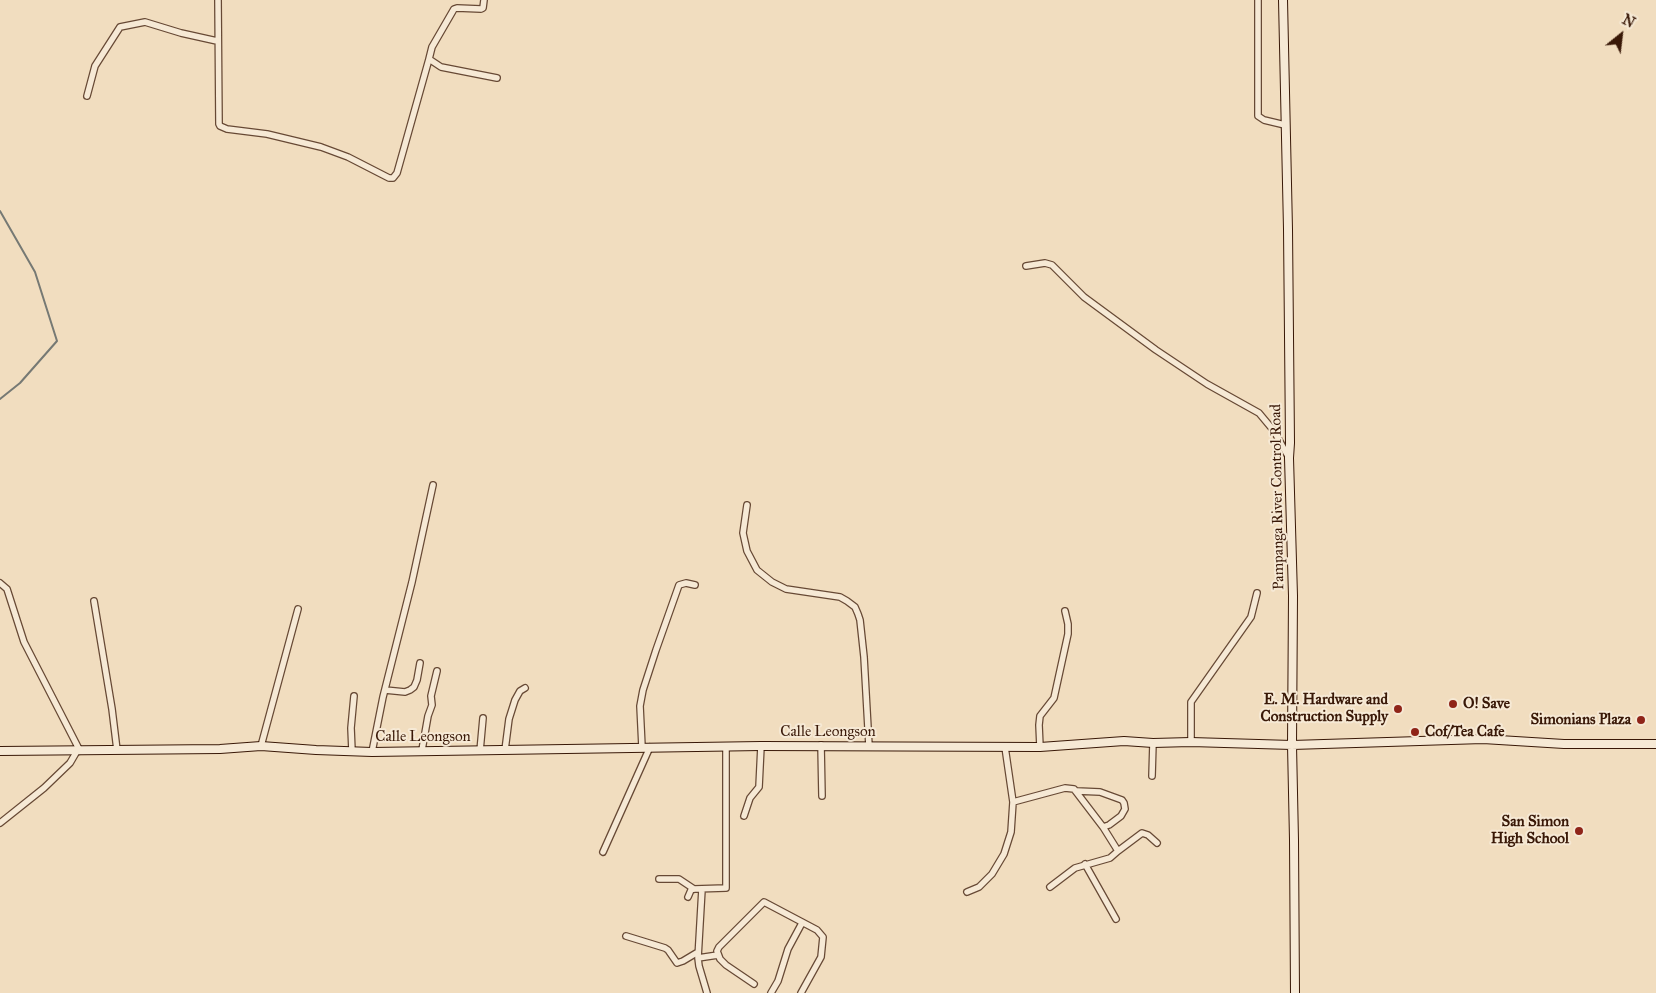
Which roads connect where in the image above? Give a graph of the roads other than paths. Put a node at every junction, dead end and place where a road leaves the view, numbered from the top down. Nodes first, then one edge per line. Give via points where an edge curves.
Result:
1 (218, 0) edge
2 (484, 0) edge
3 (1258, 0) edge
4 (1282, 0) edge
5 (218, 41) junction
6 (429, 59) junction
7 (497, 78) dead end
8 (87, 96) dead end
9 (1285, 124) junction
10 (1026, 266) dead end
11 (1289, 458) junction
12 (433, 485) dead end
13 (748, 505) dead end
14 (0, 583) edge
15 (695, 585) dead end
16 (1257, 593) dead end
17 (94, 601) dead end
18 (298, 609) dead end
19 (1065, 611) dead end
20 (420, 663) dead end
21 (436, 671) dead end
22 (525, 688) dead end
23 (385, 690) junction
24 (354, 696) dead end
25 (483, 718) dead end
26 (1191, 742) junction
27 (1153, 743) junction
28 (1656, 744) edge
29 (821, 745) junction
30 (1292, 745) junction
31 (261, 746) junction
32 (726, 746) junction
33 (761, 746) junction
34 (869, 746) junction
35 (646, 747) junction
36 (1005, 747) junction
37 (1040, 747) junction
38 (117, 750) junction
39 (422, 750) junction
40 (480, 750) junction
41 (505, 750) junction
42 (0, 751) edge
43 (79, 751) junction
44 (352, 751) junction
45 (372, 752) junction
46 (1152, 776) dead end
47 (1077, 791) junction
48 (822, 796) dead end
49 (1013, 802) junction
50 (744, 816) dead end
51 (0, 823) edge
52 (1103, 827) junction
53 (1157, 844) dead end
54 (1118, 851) junction
55 (603, 852) dead end
56 (1085, 864) junction
57 (659, 880) dead end
58 (1050, 887) dead end
59 (694, 889) junction
60 (702, 889) junction
61 (967, 892) dead end
62 (688, 897) dead end
63 (1116, 919) dead end
64 (802, 923) junction
65 (626, 936) dead end
66 (698, 955) junction
67 (718, 955) junction
68 (754, 984) dead end
69 (708, 993) edge
70 (771, 993) edge
71 (801, 993) edge
72 (1295, 993) edge

1 - 5 street
2 - 6 street via 481,9 454,9
3 - 9 street via 1258,116
4 - 9 main road, Pampanga River Control Road
5 - 6 street via 220,126 321,147 389,178 397,173
5 - 8 street via 145,22 120,27 95,66
6 - 7 street via 441,67
9 - 11 main road, Pampanga River Control Road
10 - 11 street via 1052,265 1084,296 1156,350 1259,413
11 - 30 main road, Pampanga River Control Road via 1293,596
12 - 23 street
13 - 34 street via 743,533 747,551 757,570 786,590 840,597 855,607 860,620 864,657
14 - 43 street via 6,589 24,642
15 - 35 street via 679,585 643,690 640,706
16 - 26 street via 1251,617 1191,702
17 - 38 street
18 - 31 street
19 - 37 street via 1068,634 1054,698 1040,716
20 - 23 street via 417,680 410,690
21 - 39 street
22 - 41 street via 515,700
23 - 45 street
24 - 44 street
25 - 40 street
26 - 27 main road, Calle Leongson
26 - 30 main road, Calle Leongson
27 - 37 main road, Calle Leongson via 1124,741
27 - 46 street
28 - 30 main road, Calle Leongson via 1564,744 1483,739
29 - 33 main road, Calle Leongson
29 - 34 main road, Calle Leongson
29 - 48 street
30 - 72 main road, Pampanga River Control Road
31 - 38 main road, Calle Leongson
31 - 44 main road, Calle Leongson
32 - 33 main road, Calle Leongson
32 - 35 main road, Calle Leongson
32 - 60 street via 726,888
33 - 50 street via 759,788 750,798
34 - 36 main road, Calle Leongson
35 - 41 main road, Calle Leongson
35 - 55 street
36 - 37 main road, Calle Leongson
36 - 49 street
38 - 43 main road, Calle Leongson
39 - 40 main road, Calle Leongson
39 - 45 main road, Calle Leongson
40 - 41 main road, Calle Leongson
42 - 43 main road, Calle Leongson
43 - 51 street via 44,788
44 - 45 main road, Calle Leongson
47 - 49 street via 1065,788
47 - 52 street
47 - 52 street via 1100,792 1122,800 1125,809 1121,816
49 - 61 street via 1011,832 1000,863 988,880
52 - 54 street
53 - 54 street via 1142,833
54 - 56 street via 1110,858
56 - 58 street
56 - 63 street
57 - 59 street via 679,879
59 - 60 street
59 - 62 street
60 - 66 street
64 - 67 street via 764,902 719,947
64 - 70 street
64 - 71 street via 823,937 821,957
65 - 66 street via 665,948 677,963
66 - 67 street
66 - 69 street via 698,966
67 - 68 street

